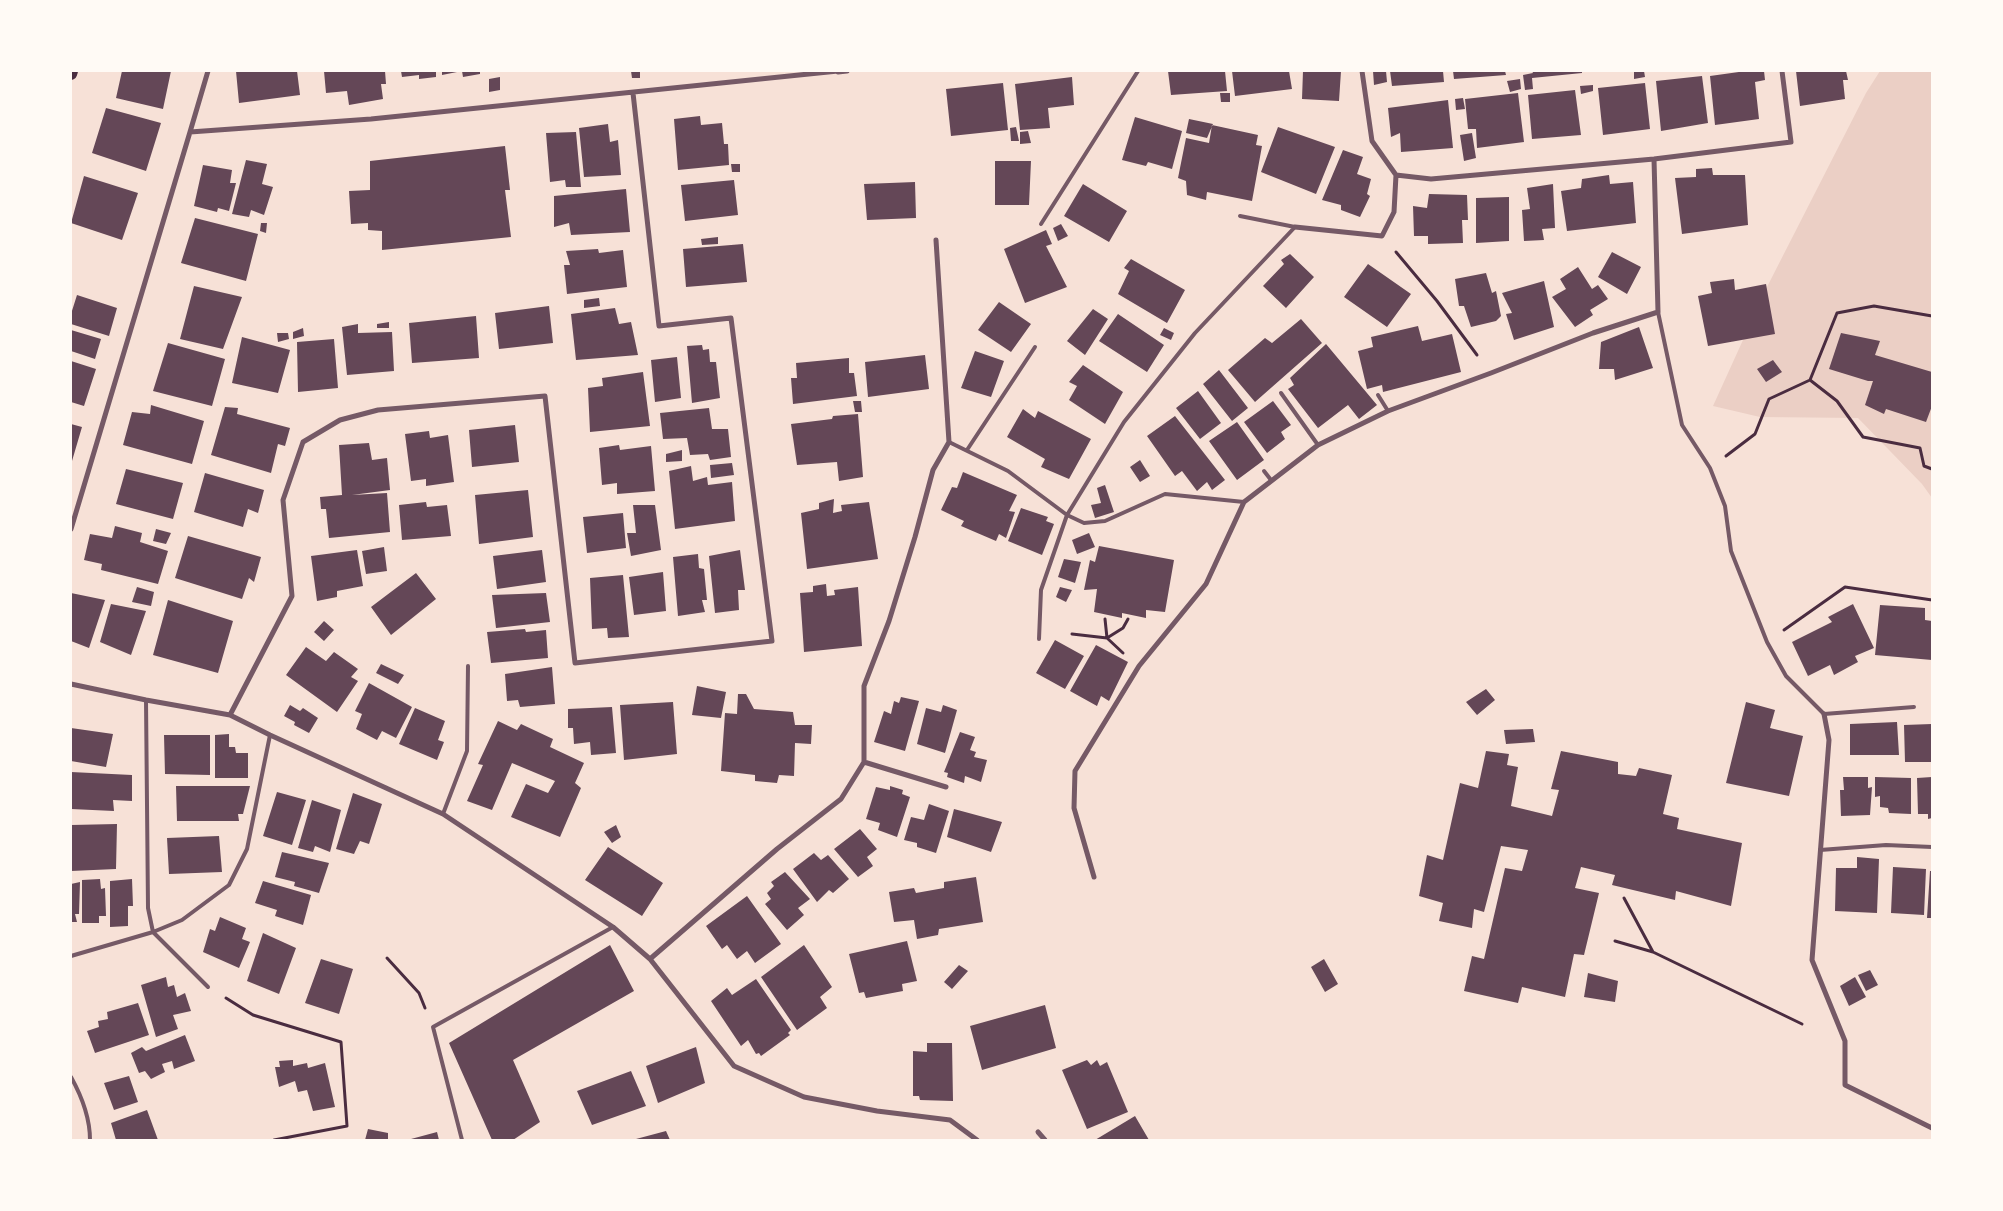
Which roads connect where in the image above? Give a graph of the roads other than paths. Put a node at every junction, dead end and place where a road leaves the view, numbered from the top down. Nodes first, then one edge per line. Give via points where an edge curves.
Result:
1 (208, 71) edge
2 (847, 71) edge
3 (1138, 71) edge
4 (1362, 71) edge
5 (1782, 71) edge
6 (838, 72) edge
7 (633, 93) junction
8 (190, 132) junction
9 (1654, 159) junction
10 (1396, 175) junction
11 (1240, 216) dead end
12 (1041, 224) dead end
13 (1295, 227) junction
14 (936, 240) dead end
15 (1658, 312) junction
16 (1035, 348) dead end
17 (1281, 393) dead end
18 (1378, 395) dead end
19 (1388, 411) junction
20 (949, 442) junction
21 (1318, 445) junction
22 (967, 450) junction
23 (1264, 471) dead end
24 (1271, 480) junction
25 (1244, 502) junction
26 (1067, 515) junction
27 (71, 529) edge
28 (1038, 639) dead end
29 (468, 666) dead end
30 (71, 684) edge
31 (146, 700) junction
32 (1914, 707) dead end
33 (1824, 714) junction
34 (230, 715) junction
35 (270, 735) junction
36 (864, 762) junction
37 (946, 787) dead end
38 (444, 814) junction
39 (1932, 847) edge
40 (1820, 850) junction
41 (1094, 878) dead end
42 (613, 927) junction
43 (153, 932) junction
44 (71, 956) edge
45 (650, 959) junction
46 (208, 986) road end
47 (71, 1077) edge
48 (1932, 1128) edge
49 (1038, 1132) dead end
50 (90, 1140) edge
51 (462, 1140) edge
52 (977, 1140) edge
53 (1045, 1140) edge

1 - 8 street
2 - 6 street
3 - 12 lane
4 - 10 street via 1372,140
5 - 9 street via 1791,142
6 - 7 street
7 - 8 street via 371,119
7 - 34 street via 659,326 731,318 772,641 575,664 544,396 378,410 340,420 303,442 283,500 292,596
8 - 27 street
9 - 10 street via 1431,180
9 - 15 street
10 - 13 street via 1394,212 1382,236
11 - 13 lane
13 - 26 lane via 1195,333 1124,422
14 - 20 street
15 - 19 street via 1593,333
15 - 33 lane via 1682,425 1710,468 1724,506 1731,552 1767,642 1786,676
16 - 22 lane
17 - 21 lane
18 - 19 lane
19 - 21 street
20 - 22 lane
20 - 36 street via 932,470 915,537 864,686
21 - 24 street
22 - 26 lane via 1008,471
23 - 24 lane
24 - 25 street
25 - 26 lane via 1165,494 1105,521 1084,523
25 - 41 street via 1206,584 1139,666 1075,771 1074,808
26 - 28 lane via 1041,590
29 - 38 lane via 467,751
30 - 31 street
31 - 34 street
31 - 43 lane via 148,908
32 - 33 lane
33 - 40 street via 1828,740
34 - 35 street
35 - 38 street
35 - 43 lane via 246,849 229,884 182,920
36 - 37 street
36 - 45 street via 841,799 777,849
38 - 42 street
39 - 40 lane via 1886,845
40 - 48 street via 1812,960 1845,1041 1846,1085
42 - 45 street
42 - 51 lane via 433,1027
43 - 44 lane
43 - 46 lane
45 - 52 street via 734,1066 804,1097 950,1120
47 - 50 lane via 90,1128
49 - 53 street

